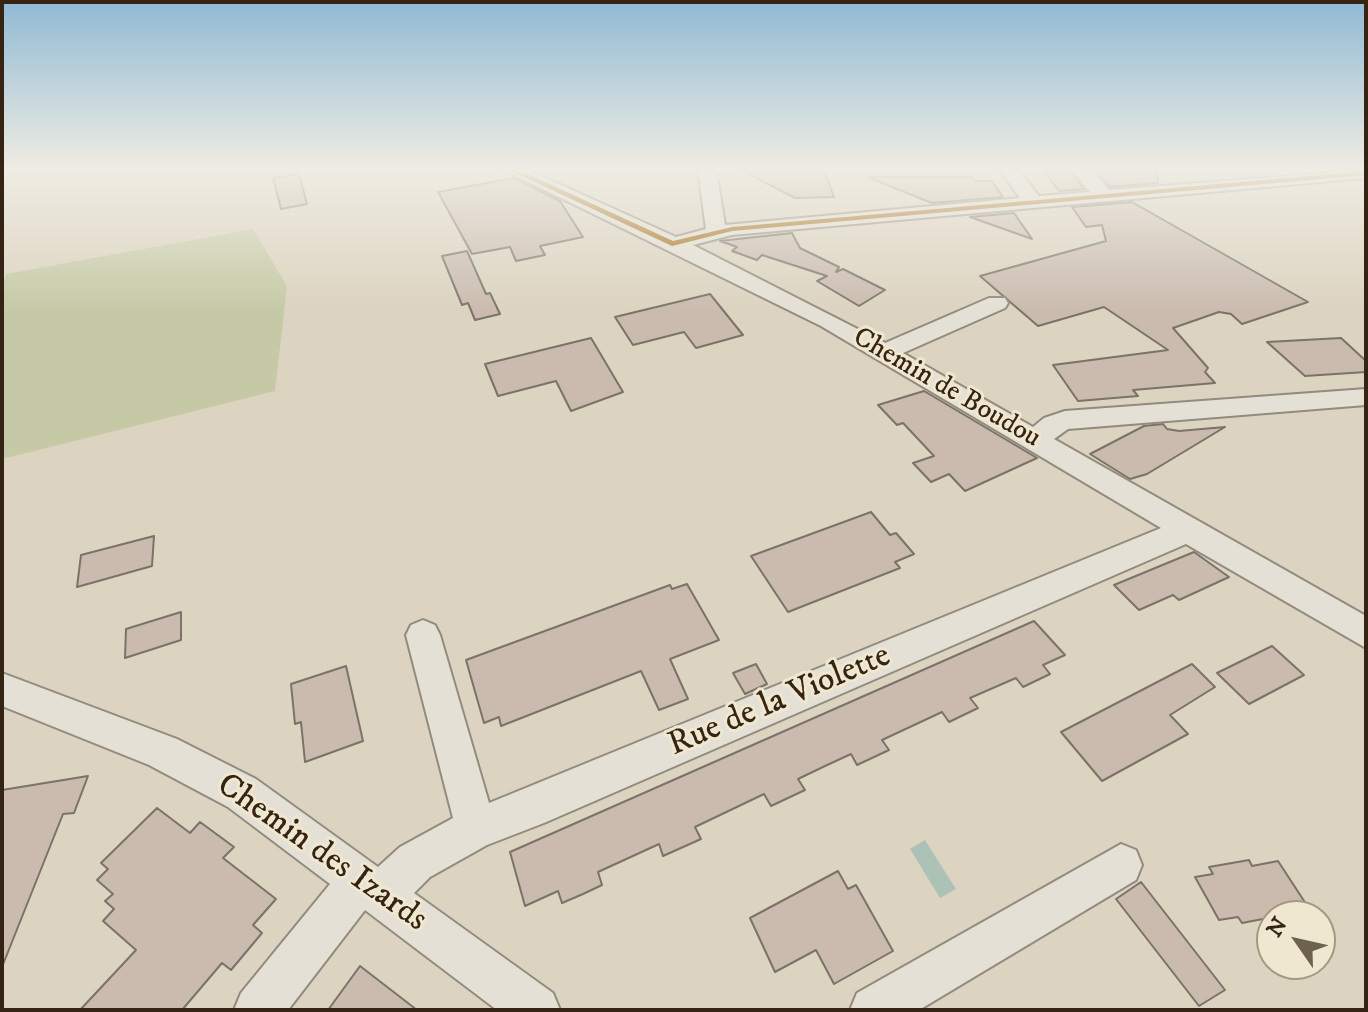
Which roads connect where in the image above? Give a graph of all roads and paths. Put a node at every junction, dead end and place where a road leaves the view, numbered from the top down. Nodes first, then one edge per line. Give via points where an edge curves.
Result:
1 (614, 217) edge
2 (714, 217) edge
3 (878, 217) edge
4 (716, 232) junction
5 (672, 244) junction
6 (997, 303) dead end
7 (884, 353) junction
8 (1366, 397) edge
9 (1036, 440) junction
10 (1190, 529) junction
11 (1366, 633) edge
12 (423, 635) dead end
13 (2, 689) edge
14 (476, 828) junction
15 (1121, 865) dead end
16 (372, 886) junction
17 (258, 1010) edge
18 (536, 1010) edge
19 (874, 1010) edge

1 - 5 street, Chemin de Boudou
2 - 4 street
3 - 4 street
4 - 5 street
5 - 7 street, Chemin de Boudou via 792,301
6 - 7 street
7 - 9 street, Chemin de Boudou
8 - 9 street via 1065,420
9 - 10 street, Chemin de Boudou
10 - 11 street, Chemin de Boudou
10 - 14 street, Rue de la Violette
12 - 14 street
13 - 16 street, Chemin des Izards via 163,752 229,786
14 - 16 street, Rue de la Violette
15 - 19 street
16 - 17 street, Rue de la Violette
16 - 18 street, Chemin des Izards

